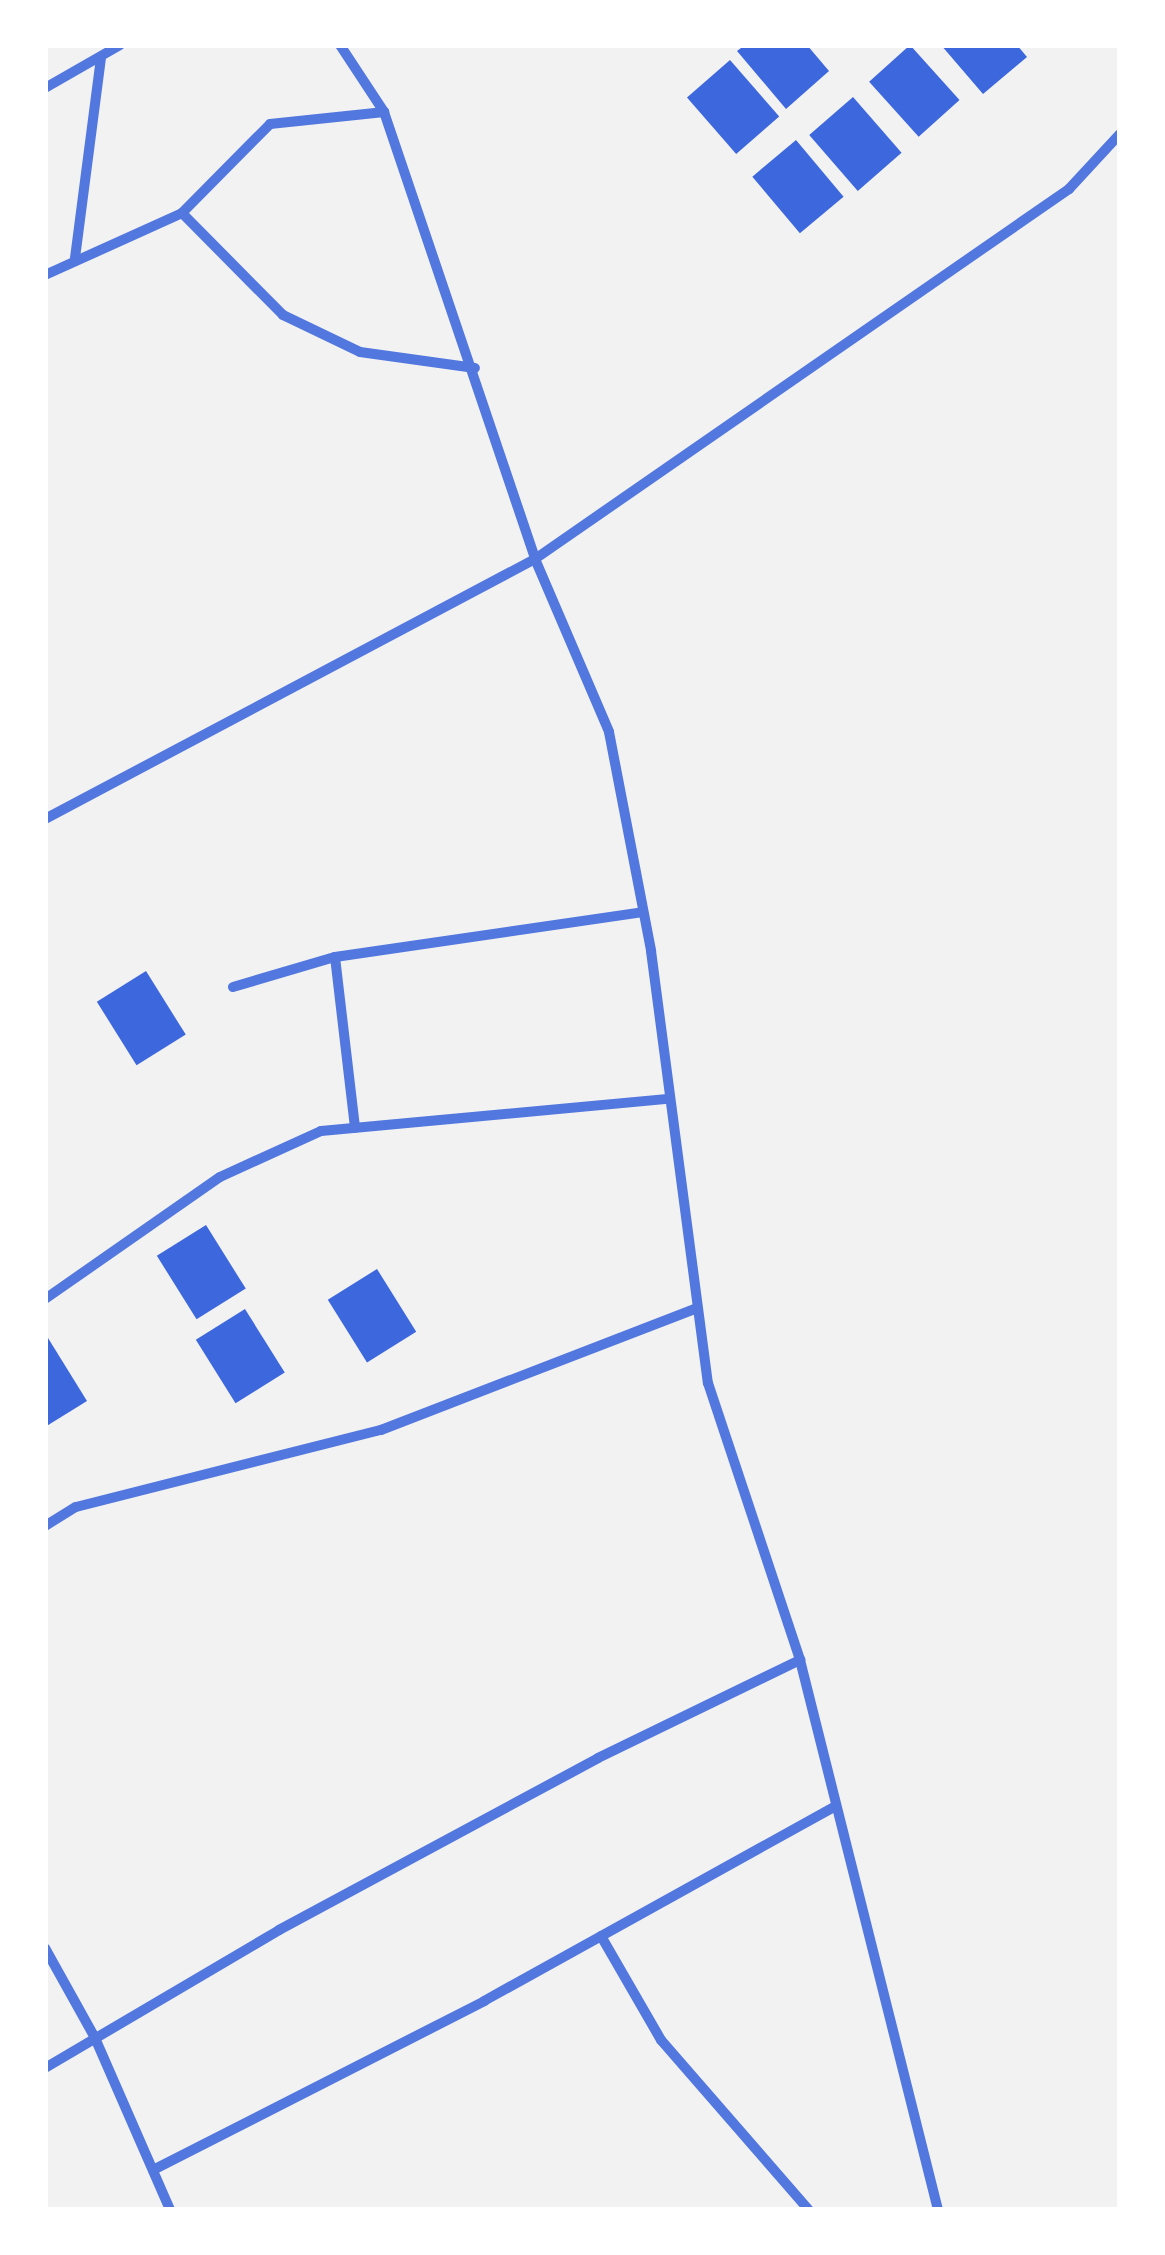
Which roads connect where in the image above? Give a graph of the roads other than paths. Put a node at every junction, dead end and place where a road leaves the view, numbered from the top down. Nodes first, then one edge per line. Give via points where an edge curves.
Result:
1 (120, 45) edge
2 (340, 45) edge
3 (101, 58) junction
4 (45, 88) edge
5 (384, 112) junction
6 (1120, 134) edge
7 (182, 213) junction
8 (74, 258) junction
9 (45, 275) edge
10 (475, 368) junction
11 (535, 559) junction
12 (45, 819) edge
13 (643, 912) junction
14 (335, 956) junction
15 (233, 988) dead end
16 (668, 1099) junction
17 (355, 1128) junction
18 (45, 1299) edge
19 (697, 1308) junction
20 (45, 1526) edge
21 (800, 1660) junction
22 (836, 1806) junction
23 (601, 1936) junction
24 (45, 1948) edge
25 (95, 2038) junction
26 (45, 2068) edge
27 (153, 2170) junction
28 (170, 2210) edge
29 (809, 2210) edge
30 (938, 2210) edge

1 - 3 street
2 - 5 street
3 - 4 street
3 - 8 street
5 - 7 street via 270,124
5 - 10 street
6 - 11 street via 1069,189
7 - 8 street
7 - 10 street via 284,315 360,352
8 - 9 street
10 - 11 street
11 - 12 street
11 - 13 street via 608,732
13 - 14 street
13 - 16 street
14 - 15 street
14 - 17 street
16 - 17 street
16 - 19 street
17 - 18 street via 322,1131 220,1177
19 - 20 street via 381,1430 76,1506
19 - 21 street via 708,1383
21 - 22 street
21 - 25 street via 598,1758
22 - 23 street
22 - 30 street
23 - 27 street
23 - 29 street via 660,2040
24 - 25 street
25 - 26 street
25 - 27 street
27 - 28 street

